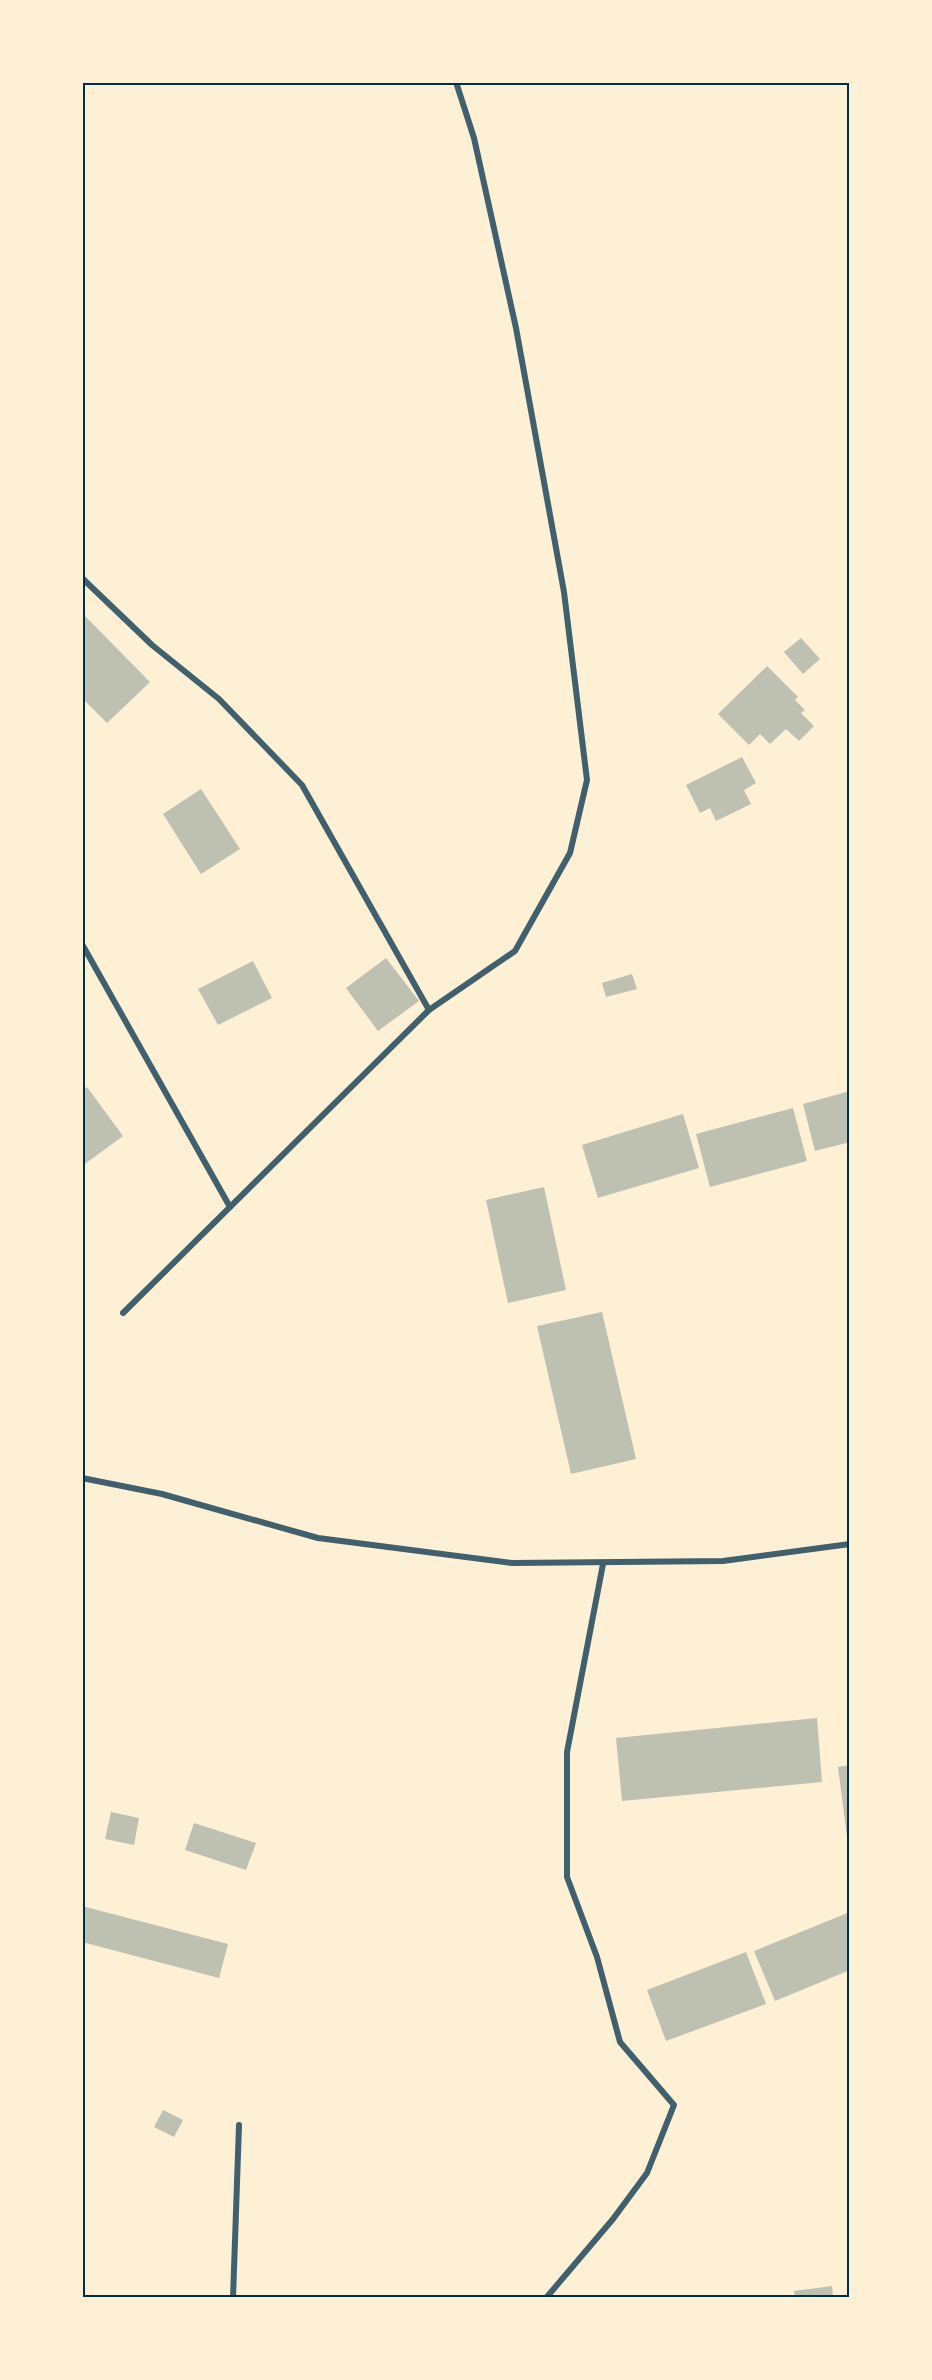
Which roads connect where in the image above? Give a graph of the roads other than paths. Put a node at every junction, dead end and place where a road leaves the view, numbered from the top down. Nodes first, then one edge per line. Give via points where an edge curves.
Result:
1 (456, 82) edge
2 (82, 578) edge
3 (82, 944) edge
4 (429, 1010) junction
5 (230, 1207) junction
6 (123, 1313) dead end
7 (82, 1478) edge
8 (849, 1544) edge
9 (603, 1564) junction
10 (239, 2125) dead end
11 (233, 2298) edge
12 (546, 2298) edge

1 - 4 street via 474,138 516,328 564,592 587,780 570,853 515,951
2 - 4 street via 152,645 219,699 302,785
3 - 5 street
4 - 5 street
5 - 6 street
7 - 9 street via 162,1494 318,1538 512,1563
8 - 9 street via 723,1561
9 - 12 street via 567,1752 567,1877 597,1957 620,2042 674,2105 647,2173
10 - 11 street

